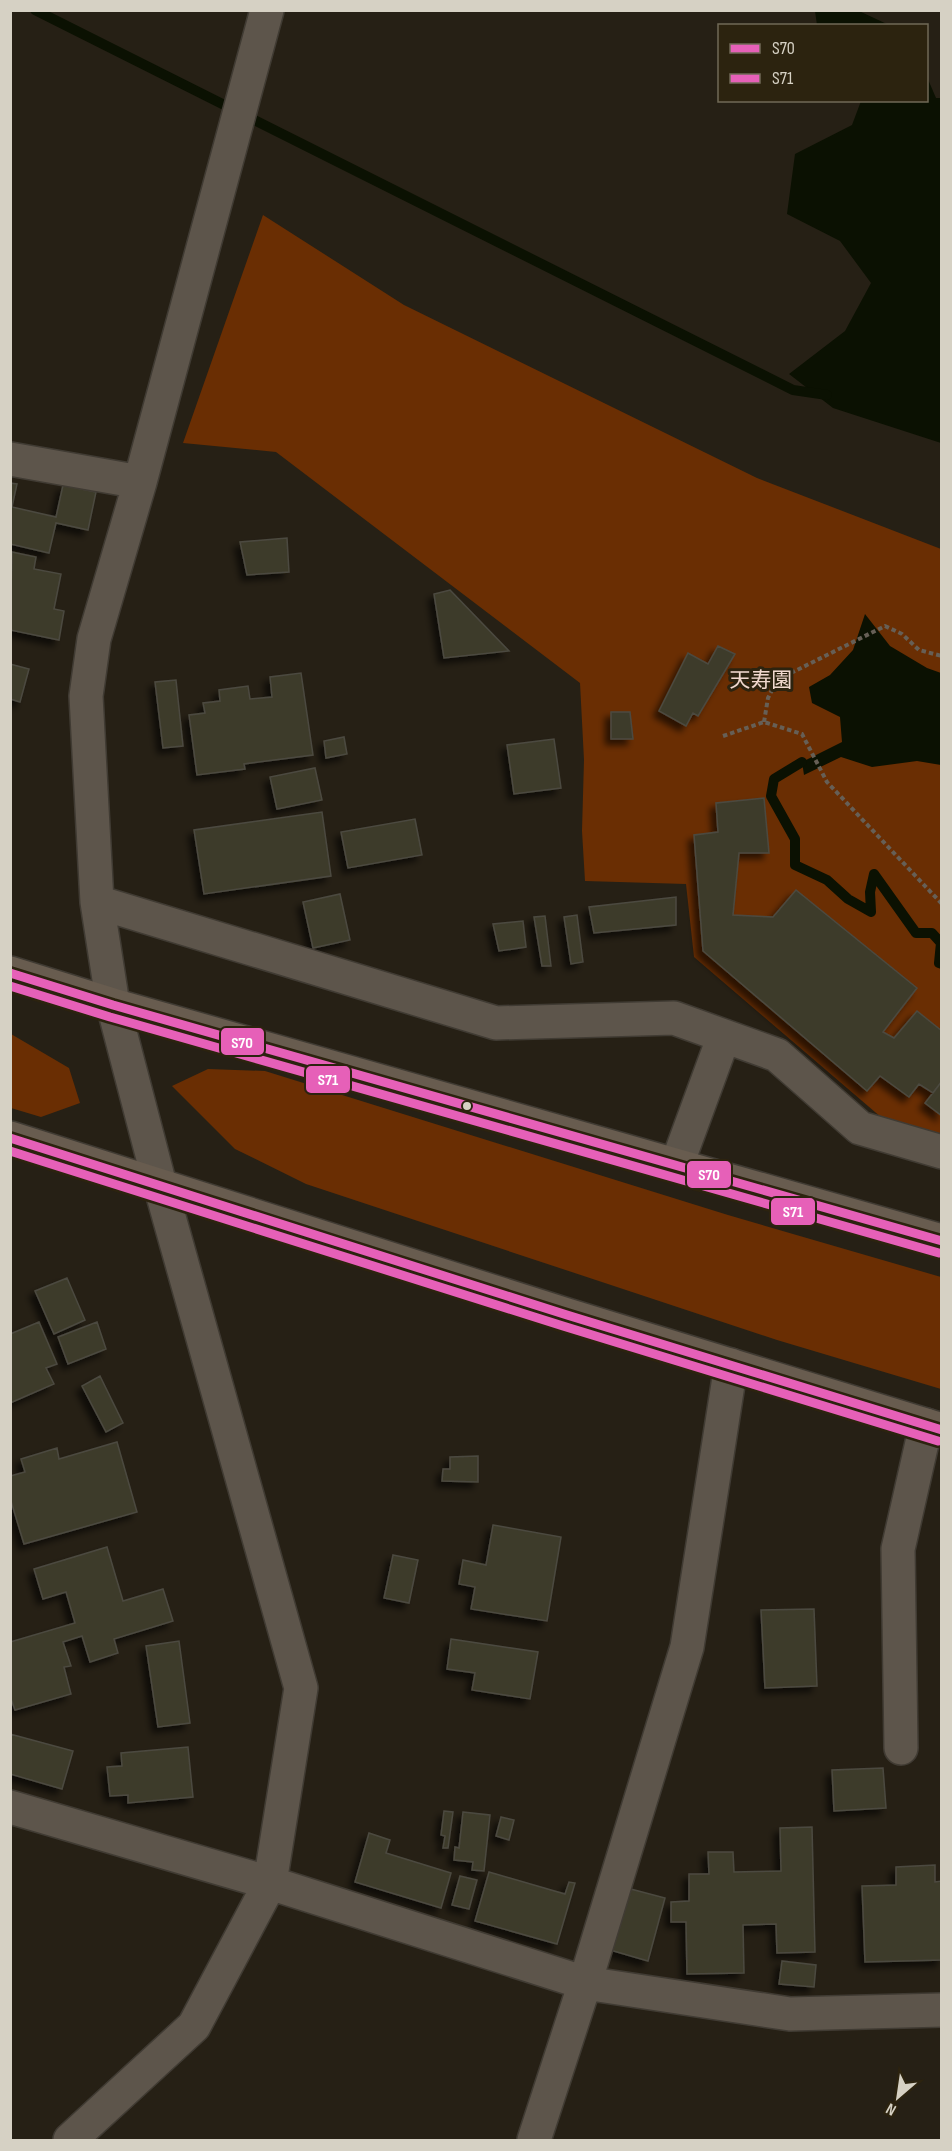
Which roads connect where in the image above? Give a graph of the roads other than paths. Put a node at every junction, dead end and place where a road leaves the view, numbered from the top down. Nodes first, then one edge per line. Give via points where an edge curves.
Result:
1 (267, 10) edge
2 (10, 459) edge
3 (140, 482) junction
4 (97, 902) junction
5 (10, 973) edge
6 (113, 1005) junction
7 (724, 1036) junction
8 (10, 1138) edge
9 (942, 1152) edge
10 (677, 1164) junction
11 (160, 1185) junction
12 (942, 1240) edge
13 (731, 1365) junction
14 (934, 1427) edge
15 (901, 1748) dead end
16 (10, 1807) edge
17 (270, 1883) junction
18 (585, 1983) junction
19 (942, 2010) edge
20 (70, 2140) edge
21 (534, 2140) edge

1 - 3 street
2 - 3 street
3 - 4 street via 94,639 86,696
4 - 6 street
4 - 7 street via 496,1023 674,1018
5 - 6 main road
6 - 10 main road
6 - 11 street
7 - 9 street via 777,1055 860,1128
7 - 10 street
8 - 11 main road
10 - 12 main road
11 - 13 main road
11 - 17 street via 301,1688
13 - 14 main road
13 - 18 street via 687,1647
14 - 15 street via 898,1549
16 - 17 street
17 - 18 street
17 - 20 street via 194,2026
18 - 19 street via 790,2014
18 - 21 street

